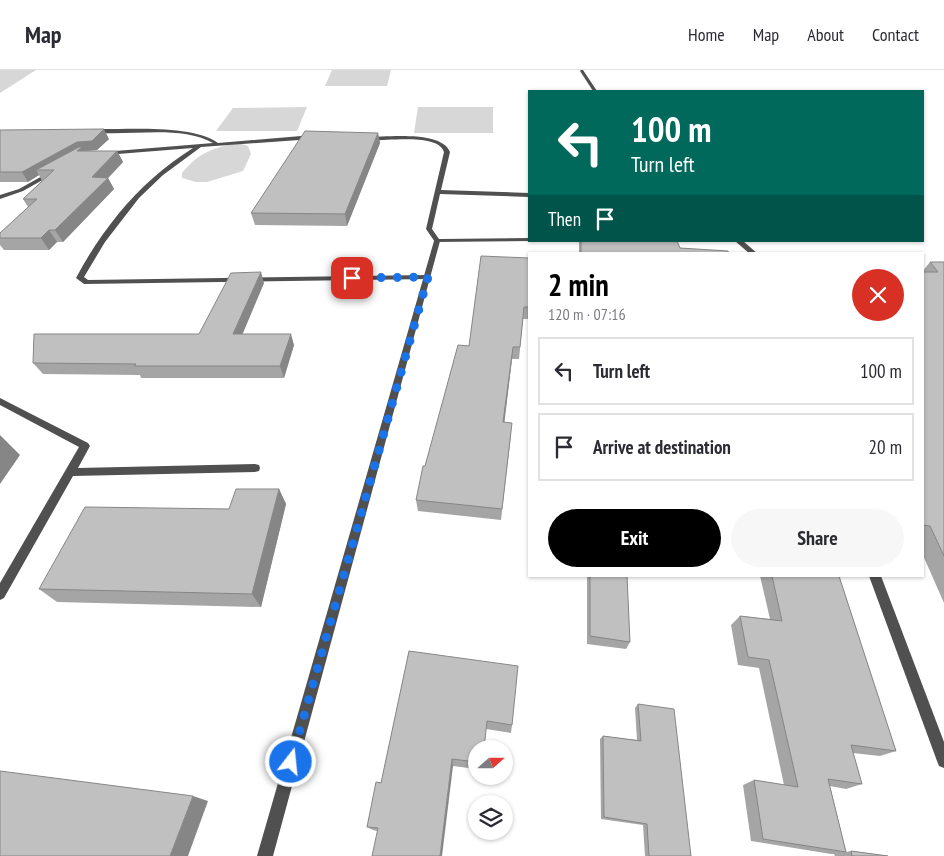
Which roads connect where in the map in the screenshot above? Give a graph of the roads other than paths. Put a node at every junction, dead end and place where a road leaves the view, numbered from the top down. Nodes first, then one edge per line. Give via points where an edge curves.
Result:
1 (582, 71) edge
2 (594, 90) edge
3 (86, 131) edge
4 (319, 137) edge
5 (357, 138) edge
6 (217, 144) junction
7 (200, 145) junction
8 (102, 153) edge
9 (58, 169) edge
10 (438, 192) junction
11 (528, 194) edge
12 (0, 197) edge
13 (528, 240) edge
14 (437, 241) junction
15 (739, 242) edge
16 (752, 252) edge
17 (428, 277) junction
18 (0, 401) edge
19 (255, 468) dead end
20 (70, 472) junction
21 (875, 577) edge
22 (0, 594) edge
23 (944, 761) edge
24 (265, 856) edge

1 - 2 street
3 - 6 street via 181,133 212,139
4 - 6 street
5 - 10 street via 440,142 447,152
6 - 7 street
7 - 8 street
7 - 17 street via 154,179 104,240 80,278 87,282
9 - 12 street via 22,190
10 - 11 street
10 - 14 street via 429,229
13 - 14 street
14 - 17 street
15 - 16 street
17 - 24 street
18 - 20 street via 86,446
19 - 20 street
20 - 22 street
21 - 23 street

